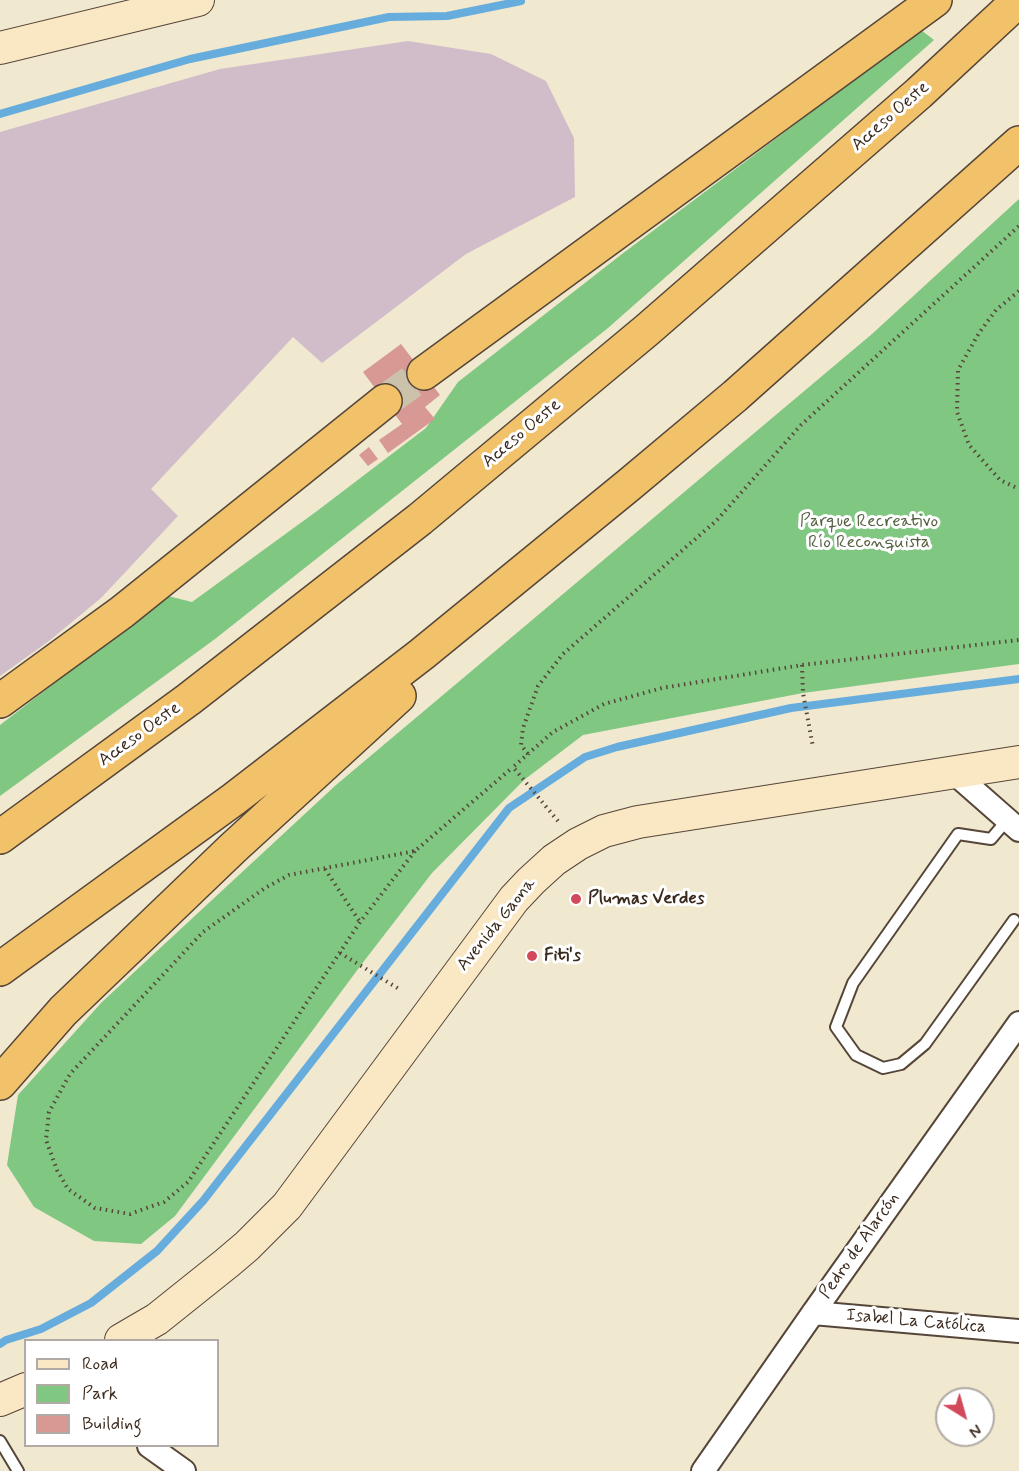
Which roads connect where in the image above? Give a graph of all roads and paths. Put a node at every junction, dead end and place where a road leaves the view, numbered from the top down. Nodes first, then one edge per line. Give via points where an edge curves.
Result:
1 (198, 0) edge
2 (935, 0) edge
3 (1018, 0) edge
4 (0, 48) edge
5 (1019, 143) edge
6 (1019, 225) edge
7 (1019, 291) edge
8 (424, 373) tunnel mouth
9 (385, 402) tunnel mouth
10 (630, 484) junction
11 (1019, 489) edge
12 (1019, 640) edge
13 (802, 665) junction
14 (0, 701) edge
15 (813, 747) dead end
16 (528, 754) junction
17 (1019, 762) edge
18 (513, 768) junction
19 (953, 772) junction
20 (558, 821) dead end
21 (1013, 825) edge
22 (0, 837) edge
23 (415, 851) junction
24 (325, 868) junction
25 (1014, 920) dead end
26 (360, 922) junction
27 (340, 953) junction
28 (0, 969) edge
29 (399, 989) dead end
30 (1019, 1023) edge
31 (0, 1083) edge
32 (813, 1313) junction
33 (1019, 1331) edge
34 (124, 1339) edge
35 (24, 1390) edge
36 (0, 1400) edge
37 (0, 1441) edge
38 (150, 1447) edge
39 (18, 1471) edge
40 (184, 1471) edge
41 (703, 1471) edge

1 - 4 street
2 - 8 highway
3 - 22 highway, Acceso Oeste via 919,93 656,322 429,511 189,699
5 - 10 highway via 735,396
6 - 16 path via 801,425 716,521 563,654 538,686 523,728 521,745
7 - 11 path via 996,310 958,370 957,412 969,445 1000,480
9 - 14 highway via 122,612
10 - 28 highway via 366,698
10 - 31 highway via 233,848 63,1011
12 - 13 path
13 - 15 path
13 - 16 path via 662,688 604,704 553,732
16 - 18 path
17 - 19 street, Avenida Gaona
18 - 20 path
18 - 23 path
19 - 21 street
19 - 34 street, Avenida Gaona via 638,822 604,831 554,860 513,899 287,1206 218,1270 157,1319
21 - 25 lane via 991,839 958,834 853,983 836,1027 856,1054 883,1068 901,1064 925,1044
23 - 24 path
23 - 26 path
24 - 26 path
24 - 27 path via 289,875 204,932 69,1074 49,1112 46,1140 68,1189 95,1208 130,1214 164,1202 188,1182
26 - 27 path
27 - 29 path
30 - 32 street, Pedro de Alarcón
32 - 33 street, Isabel La Católica
32 - 41 street, Pedro de Alarcón
35 - 36 street
37 - 39 lane
38 - 40 street

